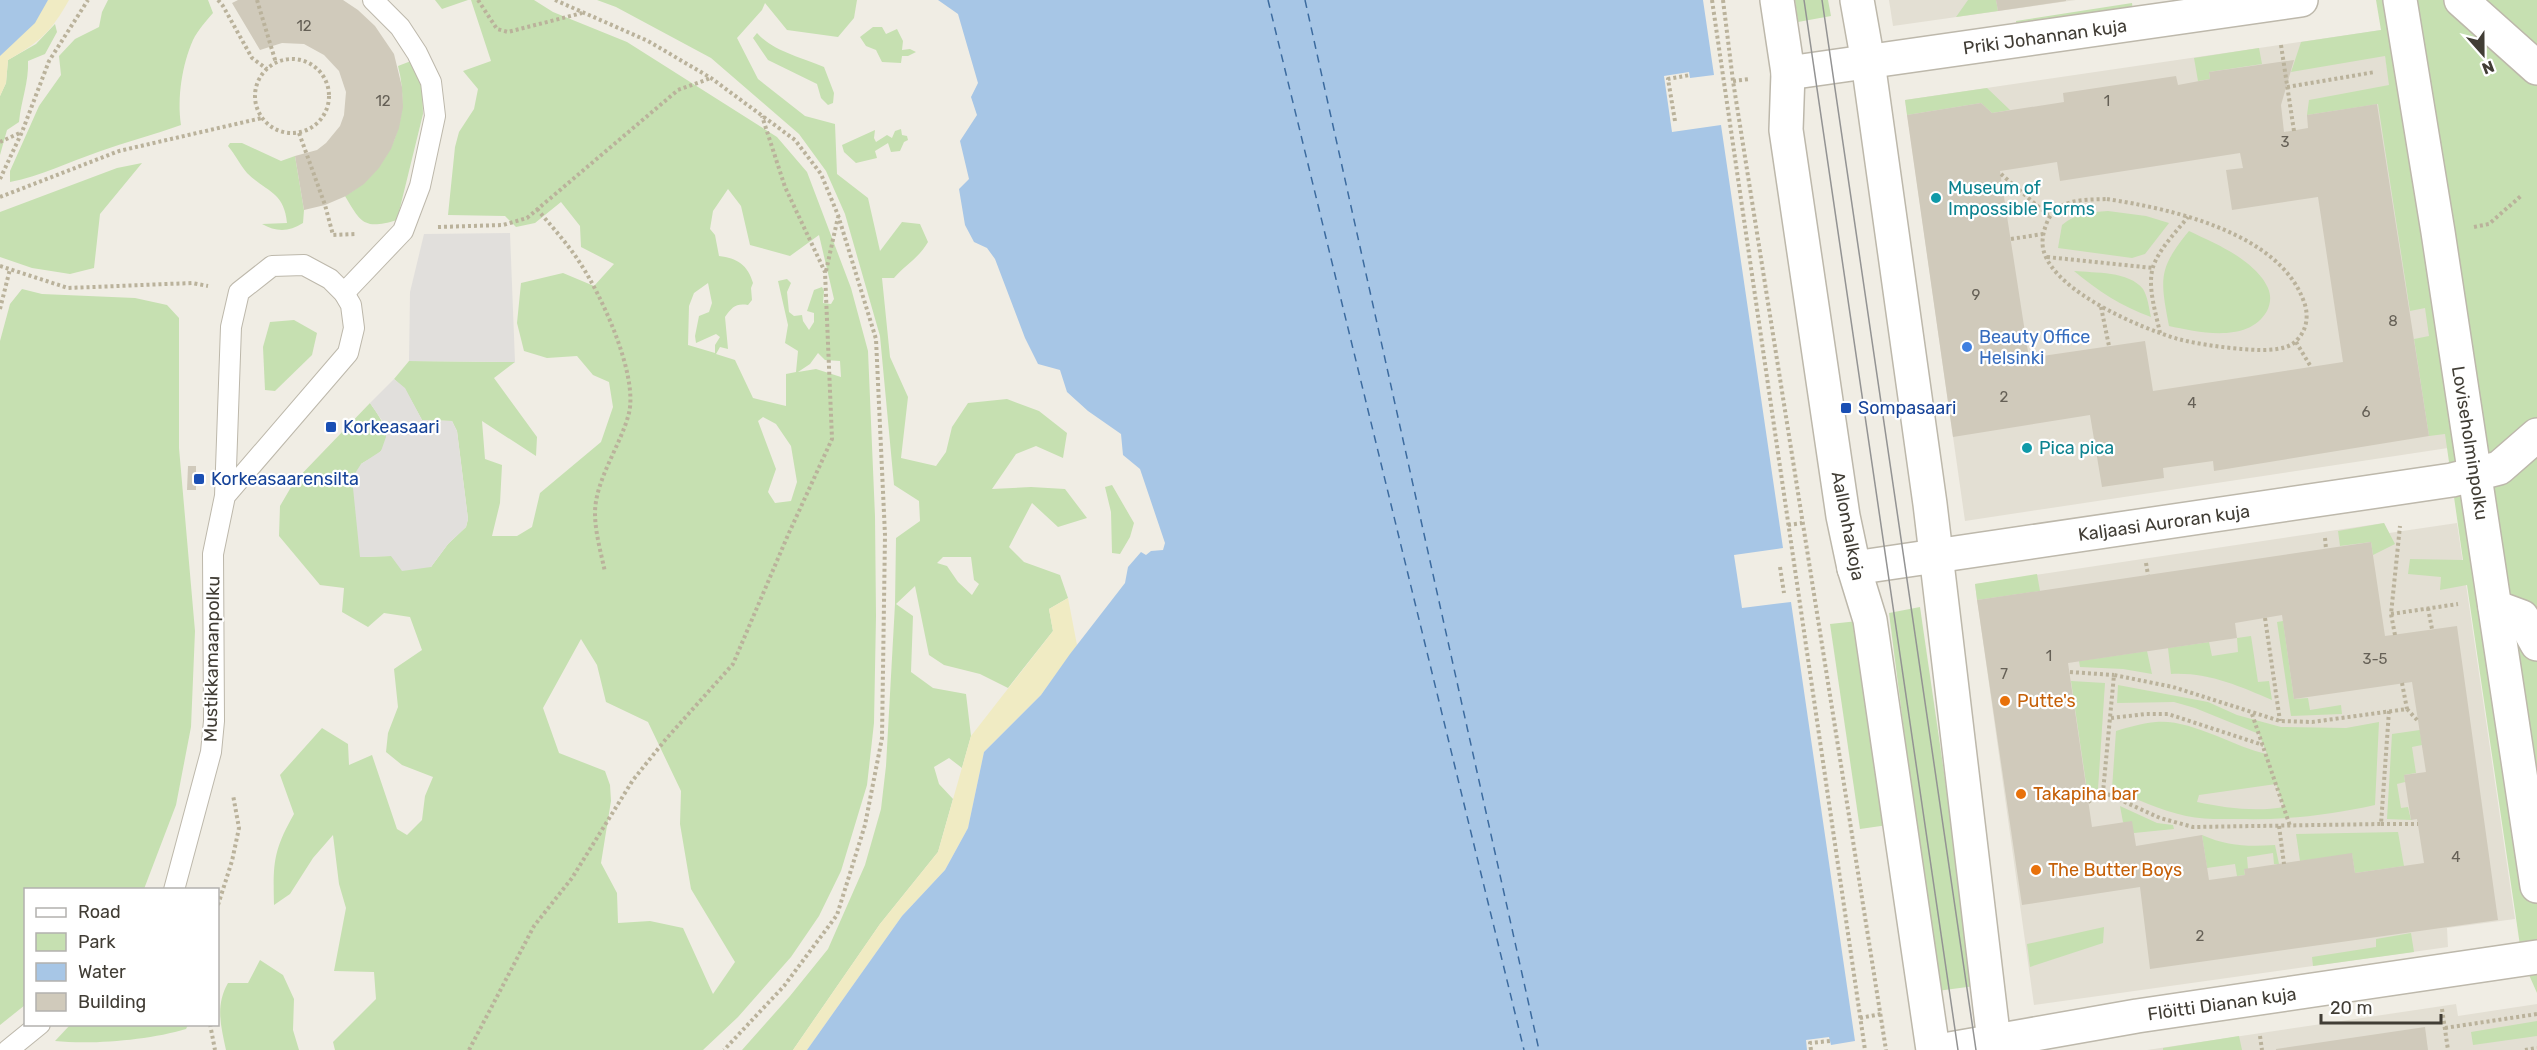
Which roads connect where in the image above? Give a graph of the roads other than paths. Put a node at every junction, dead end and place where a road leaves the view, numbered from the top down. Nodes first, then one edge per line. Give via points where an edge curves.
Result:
1 (373, 0) edge
2 (1777, 0) edge
3 (1857, 0) edge
4 (2301, 0) edge
5 (2400, 0) edge
6 (2461, 0) edge
7 (1868, 62) junction
8 (2537, 68) edge
9 (1788, 73) junction
10 (344, 292) junction
11 (2537, 435) edge
12 (2475, 475) junction
13 (225, 496) junction
14 (1936, 556) junction
15 (1854, 568) junction
16 (2495, 607) junction
17 (2537, 644) edge
18 (2537, 886) edge
19 (175, 888) edge
20 (2524, 959) edge
21 (38, 1026) edge
22 (1995, 1046) edge
23 (8, 1050) edge
24 (1933, 1050) edge
25 (1944, 1050) edge

1 - 10 lane via 400,27 417,53 431,82 435,116 420,186 403,231
2 - 9 street, Aallonhalkoja
3 - 7 street
4 - 7 street, Priki Johannan kuja
5 - 12 street, Loviseholminpolku
6 - 8 street
7 - 9 street, Priki Johannan kuja
7 - 14 street
9 - 15 street, Aallonhalkoja via 1786,130
10 - 13 lane, Mustikkamaanpolku via 351,305 354,328 348,353
10 - 13 lane, Mustikkamaanpolku via 304,265 272,266 239,292 231,327
11 - 12 street, Kaljaasi Auroran kuja via 2499,468
12 - 14 street, Kaljaasi Auroran kuja
12 - 16 street, Loviseholminpolku
13 - 19 lane, Mustikkamaanpolku via 213,554 211,752
14 - 15 street, Kaljaasi Auroran kuja
14 - 22 street
15 - 24 street, Aallonhalkoja via 1870,620
16 - 17 street via 2522,617
16 - 18 street, Loviseholminpolku
20 - 22 street, Flöitti Dianan kuja via 2137,1016
21 - 23 lane
22 - 25 street, Flöitti Dianan kuja

